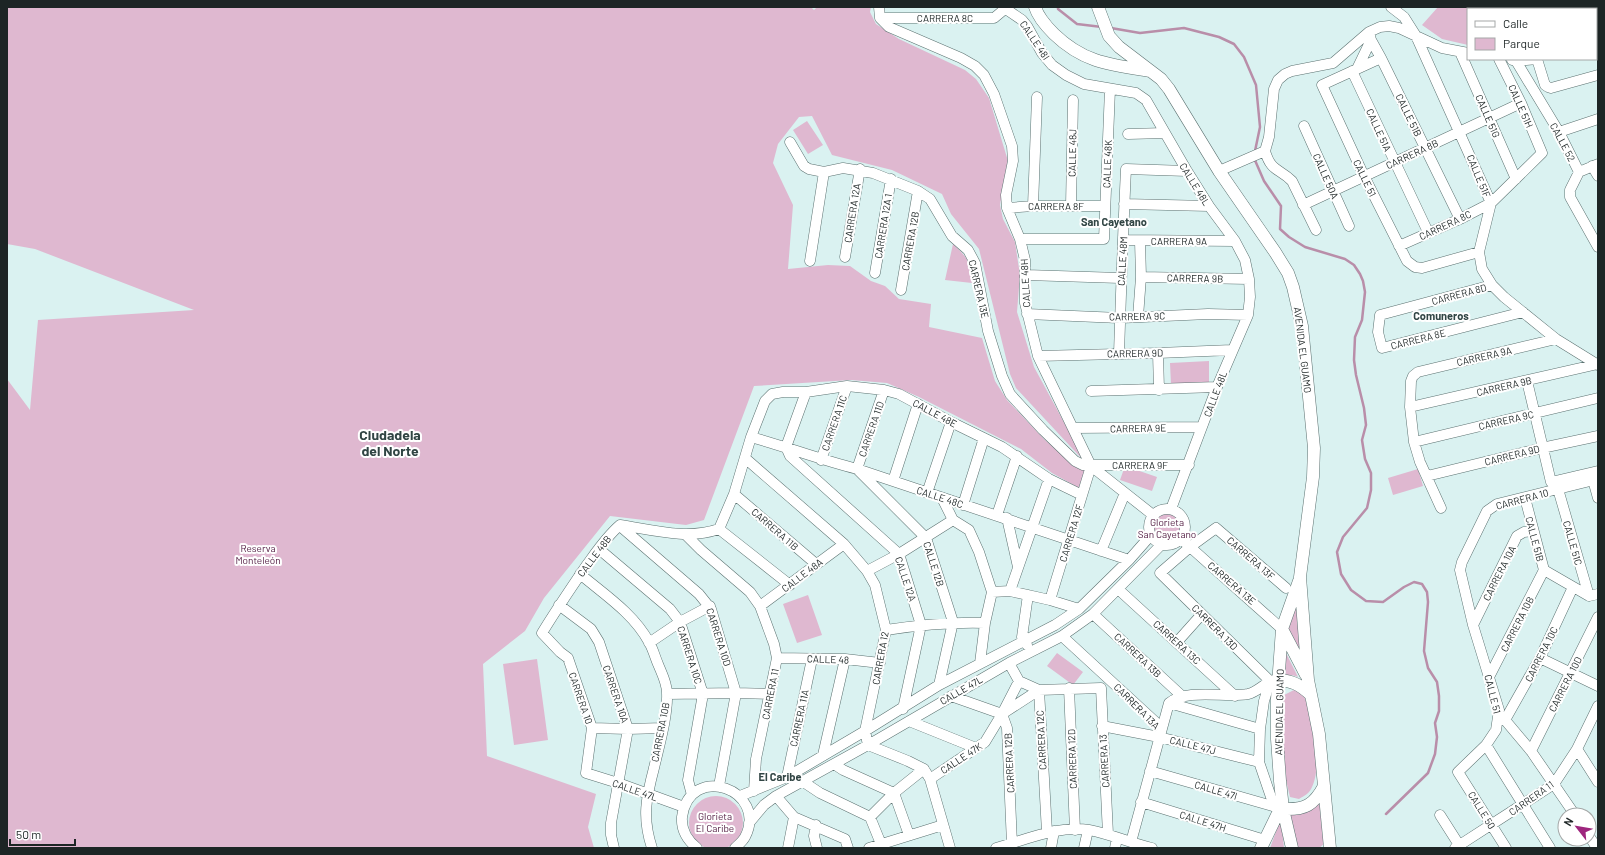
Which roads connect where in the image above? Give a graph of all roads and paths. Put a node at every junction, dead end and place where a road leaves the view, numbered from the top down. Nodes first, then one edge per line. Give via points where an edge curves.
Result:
1 (879, 7) edge
2 (1098, 7) edge
3 (1391, 7) edge
4 (1005, 8) edge
5 (1034, 8) edge
6 (880, 18) junction
7 (1370, 36) junction
8 (1416, 36) junction
9 (1120, 47) junction
10 (1464, 53) edge
11 (1382, 58) junction
12 (1500, 60) edge
13 (1513, 60) edge
14 (1537, 60) edge
15 (1107, 65) junction
16 (1354, 70) junction
17 (1151, 72) junction
18 (1598, 75) edge
19 (1110, 89) junction
20 (1037, 97) dead end
21 (1073, 100) dead end
22 (1521, 103) junction
23 (1489, 117) junction
24 (1598, 119) edge
25 (1304, 126) dead end
26 (1460, 132) junction
27 (1558, 132) junction
28 (1165, 133) junction
29 (1128, 134) dead end
30 (790, 142) dead end
31 (1424, 147) junction
32 (1261, 153) junction
33 (1542, 153) joint
34 (1394, 162) junction
35 (1595, 165) edge
36 (860, 169) junction
37 (1187, 171) junction
38 (1219, 171) junction
39 (824, 172) junction
40 (1579, 172) junction
41 (1364, 176) junction
42 (1598, 176) edge
43 (891, 179) junction
44 (1516, 179) junction
45 (918, 191) junction
46 (1333, 191) junction
47 (1491, 203) junction
48 (1124, 204) junction
49 (1303, 205) junction
50 (1034, 206) junction
51 (1071, 206) junction
52 (1105, 206) junction
53 (1209, 206) junction
54 (1007, 208) junction
55 (1460, 219) junction
56 (1349, 226) dead end
57 (1316, 230) dead end
58 (1428, 232) junction
59 (1020, 238) junction
60 (1124, 240) junction
61 (1140, 241) junction
62 (1235, 241) junction
63 (1399, 246) junction
64 (1598, 247) edge
65 (1479, 252) junction
66 (845, 257) dead end
67 (810, 261) dead end
68 (875, 273) dead end
69 (1026, 275) junction
70 (1141, 277) junction
71 (1120, 278) junction
72 (1249, 278) junction
73 (1492, 285) junction
74 (901, 290) dead end
75 (1523, 312) junction
76 (1027, 314) junction
77 (1248, 315) junction
78 (1138, 317) junction
79 (1120, 318) junction
80 (1556, 339) junction
81 (1382, 348) joint
82 (1232, 350) junction
83 (1158, 353) junction
84 (1119, 354) junction
85 (1038, 356) junction
86 (1598, 364) edge
87 (1527, 381) junction
88 (847, 386) junction
89 (1217, 387) junction
90 (884, 390) junction
91 (1159, 390) junction
92 (1091, 391) dead end
93 (806, 392) junction
94 (1598, 398) edge
95 (918, 404) junction
96 (1410, 407) junction
97 (1534, 413) junction
98 (951, 422) junction
99 (1202, 427) junction
100 (1074, 428) junction
101 (1598, 436) edge
102 (751, 437) junction
103 (984, 438) junction
104 (1414, 442) junction
105 (786, 447) junction
106 (1542, 448) junction
107 (1017, 456) junction
108 (745, 458) junction
109 (821, 460) junction
110 (1189, 465) junction
111 (1091, 466) junction
112 (857, 469) junction
113 (1598, 471) edge
114 (1427, 476) junction
115 (1049, 479) junction
116 (1596, 480) edge
117 (893, 481) junction
118 (1554, 485) junction
119 (927, 493) junction
120 (1125, 493) junction
121 (734, 494) junction
122 (1082, 495) junction
123 (942, 498) junction
124 (1524, 498) junction
125 (1598, 498) edge
126 (963, 505) junction
127 (1441, 508) dead end
128 (1171, 509) junction
129 (1153, 515) junction
130 (1002, 517) junction
131 (953, 520) junction
132 (620, 525) junction
133 (1032, 528) junction
134 (719, 529) junction
135 (1533, 531) junction
136 (686, 535) junction
137 (1151, 535) junction
138 (926, 538) junction
139 (1180, 538) junction
140 (1068, 540) junction
141 (844, 544) junction
142 (1162, 544) junction
143 (1190, 547) junction
144 (598, 549) junction
145 (1102, 551) junction
146 (899, 554) junction
147 (1129, 560) junction
148 (816, 564) junction
149 (1018, 567) junction
150 (1460, 570) joint
151 (1544, 570) junction
152 (867, 571) junction
153 (580, 574) junction
154 (1300, 577) junction
155 (790, 585) junction
156 (1573, 587) junction
157 (1286, 588) dead end
158 (1118, 589) junction
159 (1010, 591) junction
160 (992, 592) junction
161 (1028, 595) junction
162 (1593, 595) edge
163 (1050, 600) junction
164 (559, 605) junction
165 (710, 606) junction
166 (760, 606) junction
167 (1079, 609) junction
168 (1093, 614) junction
169 (1202, 614) junction
170 (1598, 617) edge
171 (680, 622) junction
172 (953, 622) junction
173 (985, 623) junction
174 (921, 625) junction
175 (1473, 625) junction
176 (1282, 629) junction
177 (886, 630) junction
178 (542, 633) joint
179 (1062, 636) junction
180 (1024, 641) junction
181 (649, 642) junction
182 (1177, 642) junction
183 (1033, 651) junction
184 (777, 658) junction
185 (1540, 658) junction
186 (812, 659) junction
187 (845, 659) junction
188 (880, 663) junction
189 (980, 663) junction
190 (1008, 663) junction
191 (1570, 674) junction
192 (1489, 677) junction
193 (1274, 680) junction
194 (1308, 680) junction
195 (1018, 681) junction
196 (939, 685) junction
197 (1598, 686) edge
198 (1069, 688) junction
199 (1101, 688) joint
200 (1039, 690) junction
201 (736, 693) junction
202 (667, 694) junction
203 (703, 694) junction
204 (770, 694) junction
205 (1250, 694) junction
206 (1310, 694) junction
207 (951, 696) junction
208 (1235, 696) junction
209 (1183, 697) junction
210 (1264, 701) junction
211 (1169, 703) junction
212 (903, 708) junction
213 (1597, 712) edge
214 (1002, 714) junction
215 (1502, 720) junction
216 (909, 721) junction
217 (1102, 726) junction
218 (592, 728) junction
219 (663, 728) junction
220 (628, 729) junction
221 (1260, 729) junction
222 (865, 731) junction
223 (1161, 733) junction
224 (868, 745) junction
225 (1486, 745) junction
226 (976, 748) junction
227 (1577, 750) junction
228 (1531, 752) junction
229 (823, 755) junction
230 (1259, 762) junction
231 (834, 764) junction
232 (924, 770) junction
233 (1150, 771) junction
234 (1458, 772) joint
235 (586, 773) joint
236 (786, 777) junction
237 (930, 779) junction
238 (802, 781) junction
239 (1598, 782) edge
240 (618, 783) junction
241 (1554, 784) junction
242 (719, 786) junction
243 (1324, 786) junction
244 (754, 791) junction
245 (894, 793) junction
246 (647, 794) junction
247 (692, 795) junction
248 (740, 796) junction
249 (776, 796) junction
250 (1141, 802) junction
251 (1523, 804) junction
252 (684, 807) junction
253 (1570, 807) edge
254 (1283, 809) junction
255 (1440, 814) dead end
256 (794, 817) junction
257 (870, 817) junction
258 (749, 824) junction
259 (943, 824) junction
260 (816, 825) junction
261 (1492, 825) junction
262 (1075, 830) junction
263 (1088, 830) junction
264 (1051, 832) junction
265 (909, 835) junction
266 (745, 837) junction
267 (1113, 840) edge
268 (1131, 842) junction
269 (847, 843) edge
270 (881, 844) junction
271 (1017, 844) edge
272 (1263, 844) edge
273 (1458, 847) edge
274 (614, 848) edge
275 (652, 848) edge
276 (697, 848) edge
277 (735, 848) edge
278 (745, 848) edge
279 (788, 848) edge
280 (817, 848) edge
281 (869, 848) edge
282 (950, 848) edge
283 (996, 848) edge
284 (1051, 848) edge
285 (1084, 848) edge
286 (1150, 848) edge
287 (1292, 848) edge
288 (1330, 848) edge
289 (1506, 848) edge
290 (1550, 848) edge

1 - 6 street
2 - 9 main road, AVENIDA EL GUAMO via 1109,36
3 - 8 street, CALLE 51F via 1404,17
4 - 6 street, CARRERA 8C via 994,18
4 - 19 street, CALLE 48I via 1027,26 1052,65 1084,84
5 - 15 main road via 1049,29 1066,45 1086,57
6 - 54 street, CALLE 48H via 889,27 961,58 984,75 994,94 1012,146 1013,161 1006,195
7 - 8 street via 1380,27 1389,26
7 - 11 street, CALLE 51B
7 - 16 street
7 - 32 street via 1333,62 1292,71 1278,80 1274,89 1269,137
8 - 10 street via 1442,48
8 - 26 street, CALLE 51F
9 - 15 main road via 1117,58
9 - 17 main road, AVENIDA EL GUAMO
10 - 23 street, CALLE 51G
11 - 16 street
11 - 31 street, CALLE 51B
12 - 22 street, CALLE 51H
13 - 27 street, CALLE 52
14 - 18 street via 1545,84 1551,88
15 - 17 main road
16 - 34 street, CALLE 51A
16 - 41 street, CALLE 51 via 1322,85
17 - 38 main road, AVENIDA EL GUAMO via 1169,89
19 - 28 street, CALLE 48L via 1136,93 1146,100
19 - 52 street, CALLE 48K
20 - 50 street
21 - 51 street, CALLE 48J
22 - 23 street, CARRERA 8B
22 - 33 street, CALLE 51H
23 - 26 street, CARRERA 8B
23 - 44 street, CALLE 51G
24 - 27 street
25 - 46 street, CALLE 50A
26 - 31 street, CARRERA 8B
26 - 47 street, CALLE 51F
27 - 40 street, CALLE 52
28 - 29 street
28 - 37 street, CALLE 48L
30 - 39 street, CARRERA 13E via 804,166
31 - 34 street, CARRERA 8B
31 - 55 street, CALLE 51B
32 - 38 street
32 - 49 street via 1272,166 1292,181
33 - 44 street, CARRERA 8C
34 - 41 street, CARRERA 8B
34 - 58 street, CALLE 51A
35 - 40 street
35 - 42 street
36 - 39 street, CARRERA 13E via 843,168
36 - 43 street, CARRERA 13E
36 - 66 street, CARRERA 12A
37 - 48 street, CALLE 48M via 1126,169
37 - 53 street, CALLE 48L
38 - 154 main road, AVENIDA EL GUAMO via 1288,272 1302,326 1314,448 1313,477
39 - 67 street
40 - 64 street, CALLE 52 via 1570,190 1570,197
41 - 46 street, CARRERA 8B
41 - 63 street, CALLE 51
43 - 45 street, CARRERA 13E
43 - 68 street, CARRERA 12A 1
44 - 47 street, CARRERA 8C
45 - 74 street, CARRERA 12B
45 - 111 street, CARRERA 13E via 930,199 952,236 968,250 976,263 988,331 1010,394 1075,461 1083,466
46 - 49 street, CARRERA 8B
46 - 56 street, CALLE 50A
47 - 55 street, CARRERA 8C
47 - 65 street, CALLE 51F
48 - 53 street
48 - 60 street, CALLE 48M
49 - 57 street
50 - 51 street, CARRERA 8F
50 - 54 street, CARRERA 8F
51 - 52 street, CARRERA 8F
52 - 59 street, CALLE 48K via 1104,239
53 - 62 street, CALLE 48L
54 - 59 street, CALLE 48H
55 - 58 street, CARRERA 8C
58 - 63 street, CARRERA 8C
59 - 69 street, CALLE 48H
60 - 61 street, CARRERA 9A
60 - 71 street, CALLE 48M
61 - 62 street, CARRERA 9A
61 - 70 street
62 - 72 street, CALLE 48L via 1245,260
63 - 65 street, CALLE 51 via 1407,261 1415,267 1422,268
65 - 73 street, CALLE 51F via 1482,269
69 - 71 street
69 - 76 street, CALLE 48H
70 - 72 street, CARRERA 9B
70 - 78 street
71 - 79 street, CALLE 48M
72 - 77 street, CALLE 48L
73 - 75 street, CALLE 51F
73 - 81 street, CARRERA 8D via 1380,315 1378,332
75 - 80 street, CALLE 51F
75 - 81 street, CARRERA 8E
76 - 79 street, CARRERA 9C
76 - 85 street, CALLE 48H
77 - 78 street, CARRERA 9C
77 - 82 street, CALLE 48L
78 - 79 street, CARRERA 9C
79 - 84 street, CALLE 48M
80 - 86 street, CALLE 51F
80 - 96 street, CARRERA 9A via 1418,372 1411,381
82 - 83 street, CARRERA 9D
82 - 89 street, CALLE 48L
83 - 84 street, CARRERA 9D
83 - 91 street
84 - 85 street, CARRERA 9D
85 - 100 street, CALLE 48H
86 - 87 street, CARRERA 9B
87 - 96 street, CARRERA 9B
87 - 97 street
88 - 90 street, CALLE 48E
88 - 93 street, CALLE 48E
88 - 109 street, CARRERA 11C
89 - 91 street
89 - 99 street, CALLE 48L
90 - 95 street, CALLE 48E via 899,394
90 - 112 street, CARRERA 11D
91 - 92 street
93 - 102 street, CALLE 48E via 772,394 765,401
93 - 105 street
94 - 97 street, CARRERA 9C
95 - 98 street, CALLE 48E
95 - 117 street
96 - 104 street
97 - 104 street, CARRERA 9C
97 - 106 street
98 - 103 street, CALLE 48E
98 - 119 street
99 - 100 street, CARRERA 9E
99 - 110 street, CALLE 48L
100 - 111 street, CALLE 48H
101 - 106 street, CARRERA 9D
102 - 105 street, CALLE 48C
102 - 108 street
103 - 107 street, CALLE 48E
103 - 126 street
104 - 114 street
105 - 109 street, CALLE 48C
105 - 146 street, CALLE 12A via 790,456
106 - 114 street, CARRERA 9D
106 - 118 street
107 - 115 street, CALLE 48E
107 - 130 street
108 - 121 street
108 - 141 street, CARRERA 12
109 - 112 street, CALLE 48C
110 - 111 street, CARRERA 9F
110 - 128 street, CALLE 48L
111 - 120 street, CALLE 48H
111 - 122 street, CARRERA 12F
112 - 117 street, CALLE 48C
112 - 138 street, CALLE 12B
113 - 118 street
114 - 127 street
115 - 122 street, CALLE 48E
115 - 133 street
116 - 118 street, CARRERA 10
116 - 125 street
117 - 119 street, CALLE 48C
118 - 124 street, CARRERA 10
118 - 162 street, CALLE 51C
119 - 123 street, CALLE 48C
120 - 129 street, CALLE 48H
120 - 145 street
121 - 134 street
121 - 148 street, CARRERA 11B
122 - 140 street, CARRERA 12F
123 - 126 street, CALLE 48C
123 - 131 street
124 - 135 street, CALLE 51B
124 - 150 street, CARRERA 10 via 1497,504 1487,511
126 - 130 street, CALLE 48C
128 - 129 street
128 - 139 street via 1184,521 1184,532
129 - 137 street via 1149,524
130 - 133 street, CALLE 48C
130 - 149 street
131 - 138 street
131 - 160 street via 969,530
132 - 136 street
132 - 144 street, CALLE 48B
132 - 165 street, CARRERA 10D
133 - 140 street, CALLE 48C
133 - 149 street
134 - 136 street via 698,535
134 - 155 street
135 - 151 street, CALLE 51B
135 - 175 street, CARRERA 10A via 1517,536
136 - 166 street, CARRERA 11 via 750,592
137 - 142 street
137 - 147 street, CALLE 47L
138 - 146 street
138 - 172 street, CALLE 12B
139 - 142 street via 1172,544
139 - 143 street, CARRERA 13E
140 - 145 street, CALLE 48C
140 - 163 street, CARRERA 12F
141 - 148 street, CALLE 48A
141 - 152 street, CARRERA 12
142 - 158 street, CALLE 47L
143 - 157 street, CARRERA 13F via 1216,528
143 - 169 street, CARRERA 13D via 1160,573
143 - 176 street, CARRERA 13E
144 - 153 street, CALLE 48B
144 - 171 street, CARRERA 10C via 670,609
145 - 147 street, CALLE 48C
146 - 152 street
146 - 174 street, CALLE 12A
147 - 167 street, CALLE 47L
148 - 155 street, CALLE 48A
149 - 159 street
150 - 175 street, CALLE 51
151 - 156 street, CALLE 51B
151 - 192 street, CARRERA 10B
152 - 177 street, CARRERA 12 via 874,585
153 - 164 street, CALLE 48B
153 - 181 street, CARRERA 10B via 626,612
154 - 176 main road, AVENIDA EL GUAMO
154 - 194 main road, AVENIDA EL GUAMO
155 - 166 street, CALLE 48A
156 - 162 street
156 - 185 street, CARRERA 10C
158 - 168 street, CALLE 47L
158 - 182 street, CARRERA 13C
159 - 160 street
159 - 161 street
160 - 173 street
161 - 163 street
161 - 180 street via 1022,637
163 - 167 street
164 - 178 street, CALLE 48B
164 - 220 street, CARRERA 10A via 591,629 599,642
165 - 171 street
165 - 201 street, CARRERA 10D
166 - 184 street, CARRERA 11
167 - 180 street, CALLE 47L
168 - 179 street, CALLE 47L
168 - 209 street, CARRERA 13B
169 - 182 street
169 - 193 street, CARRERA 13D
170 - 191 street, CARRERA 10D
171 - 181 street
171 - 203 street, CARRERA 10C
172 - 173 street
172 - 174 street
172 - 196 street
173 - 189 street
174 - 177 street
174 - 212 street, CALLE 12A
175 - 192 street, CALLE 51
176 - 193 main road, AVENIDA EL GUAMO
176 - 194 main road
177 - 188 street, CARRERA 12
178 - 218 street, CARRERA 10 via 568,658
179 - 183 street, CALLE 47L
179 - 223 street, CARRERA 13A
180 - 183 street
180 - 189 street, CALLE 47L
181 - 202 street, CARRERA 10B via 666,683
182 - 208 street, CARRERA 13C
183 - 190 street, CALLE 47L
184 - 186 street, CALLE 48
184 - 204 street, CARRERA 11
185 - 191 street
185 - 215 street, CARRERA 10C
186 - 187 street, CALLE 48
186 - 236 street, CARRERA 11A
187 - 188 street, CALLE 48
187 - 229 street
188 - 222 street, CARRERA 12
189 - 196 street, CALLE 47L
190 - 195 street
190 - 207 street, CALLE 47L
191 - 197 street
191 - 228 street, CARRERA 10D
192 - 215 street, CALLE 51
193 - 205 street
193 - 206 main road via 1290,681 1300,685
193 - 210 street
193 - 254 main road, AVENIDA EL GUAMO
194 - 206 main road, AVENIDA EL GUAMO
195 - 200 street
195 - 214 street, CALLE 47K
196 - 212 street, CALLE 47L
198 - 199 street, CALLE 47K
198 - 200 street, CALLE 47K
198 - 262 street, CARRERA 12D
199 - 217 street, CARRERA 13
200 - 214 street, CALLE 47K
200 - 264 street, CARRERA 12C
201 - 203 street
201 - 204 street
201 - 242 street, CARRERA 10D
202 - 203 street
202 - 219 street, CARRERA 10B
203 - 247 street, CARRERA 10C via 688,780
204 - 244 street, CARRERA 11 via 756,759
205 - 208 street
205 - 210 street
206 - 243 main road, AVENIDA EL GUAMO via 1319,734
207 - 214 street
207 - 216 street, CALLE 47L
208 - 209 street
209 - 211 street via 1175,698
210 - 221 street
211 - 221 street
211 - 223 street
212 - 222 street, CALLE 47L
213 - 227 street, CARRERA 11
214 - 226 street, CALLE 47K via 985,742
214 - 271 street, CARRERA 12B via 1007,728
215 - 225 street, CARRERA 10C
215 - 228 street, CALLE 51
216 - 224 street, CALLE 47L
216 - 226 street
217 - 223 street, CALLE 47J
217 - 267 street, CARRERA 13
218 - 220 street
218 - 235 street, CARRERA 10
219 - 220 street
219 - 246 street, CARRERA 10B
220 - 240 street, CARRERA 10A
221 - 230 street
222 - 224 street, CARRERA 12
222 - 229 street, CALLE 47L
223 - 230 street, CALLE 47J
223 - 233 street, CARRERA 13A
224 - 231 street, CALLE 47L
224 - 232 street
225 - 234 street, CARRERA 10C
225 - 251 street
226 - 237 street, CALLE 47K
227 - 239 street
227 - 241 street, CARRERA 11
228 - 241 street, CALLE 51
229 - 236 street, CALLE 47L
230 - 254 street via 1272,800
231 - 238 street, CALLE 47L
231 - 245 street
232 - 237 street
232 - 245 street, CALLE 47K
233 - 250 street, CARRERA 13A
233 - 254 street, CALLE 47I
234 - 261 street, CALLE 50
235 - 240 street, CALLE 47L
236 - 244 street, CALLE 47L
237 - 259 street
238 - 249 street, CALLE 47L
238 - 257 street via 820,793
240 - 246 street, CALLE 47L
240 - 274 street, CARRERA 10A via 611,823
241 - 251 street, CARRERA 11
241 - 253 street, CALLE 51
242 - 247 street via 705,788
242 - 248 street via 730,789
243 - 254 main road via 1318,797 1308,805 1296,809
243 - 288 main road, AVENIDA EL GUAMO
244 - 248 street, CALLE 47L
245 - 257 street, CALLE 47K
245 - 265 street
246 - 252 street, CALLE 47L
246 - 275 street, CARRERA 10B via 646,832
247 - 252 street
248 - 258 street via 748,809
249 - 256 street
249 - 258 street, CALLE 47L via 764,805
250 - 268 street, CARRERA 13A
250 - 272 street, CALLE 47H
251 - 261 street, CARRERA 11
251 - 290 street
252 - 276 street via 681,825 688,841
254 - 272 main road via 1277,815
254 - 287 main road, AVENIDA EL GUAMO
255 - 273 street
256 - 260 street
256 - 279 street
257 - 270 street
258 - 266 street
259 - 265 street
259 - 282 street
260 - 269 street
260 - 280 street via 814,836
261 - 273 street, CARRERA 11
261 - 289 street, CALLE 50
262 - 263 street
262 - 264 street
263 - 267 street
263 - 285 street
264 - 271 street
264 - 284 street, CARRERA 12C
265 - 270 street
266 - 277 street
266 - 278 street
267 - 268 street
268 - 286 street
270 - 281 street
271 - 283 street

